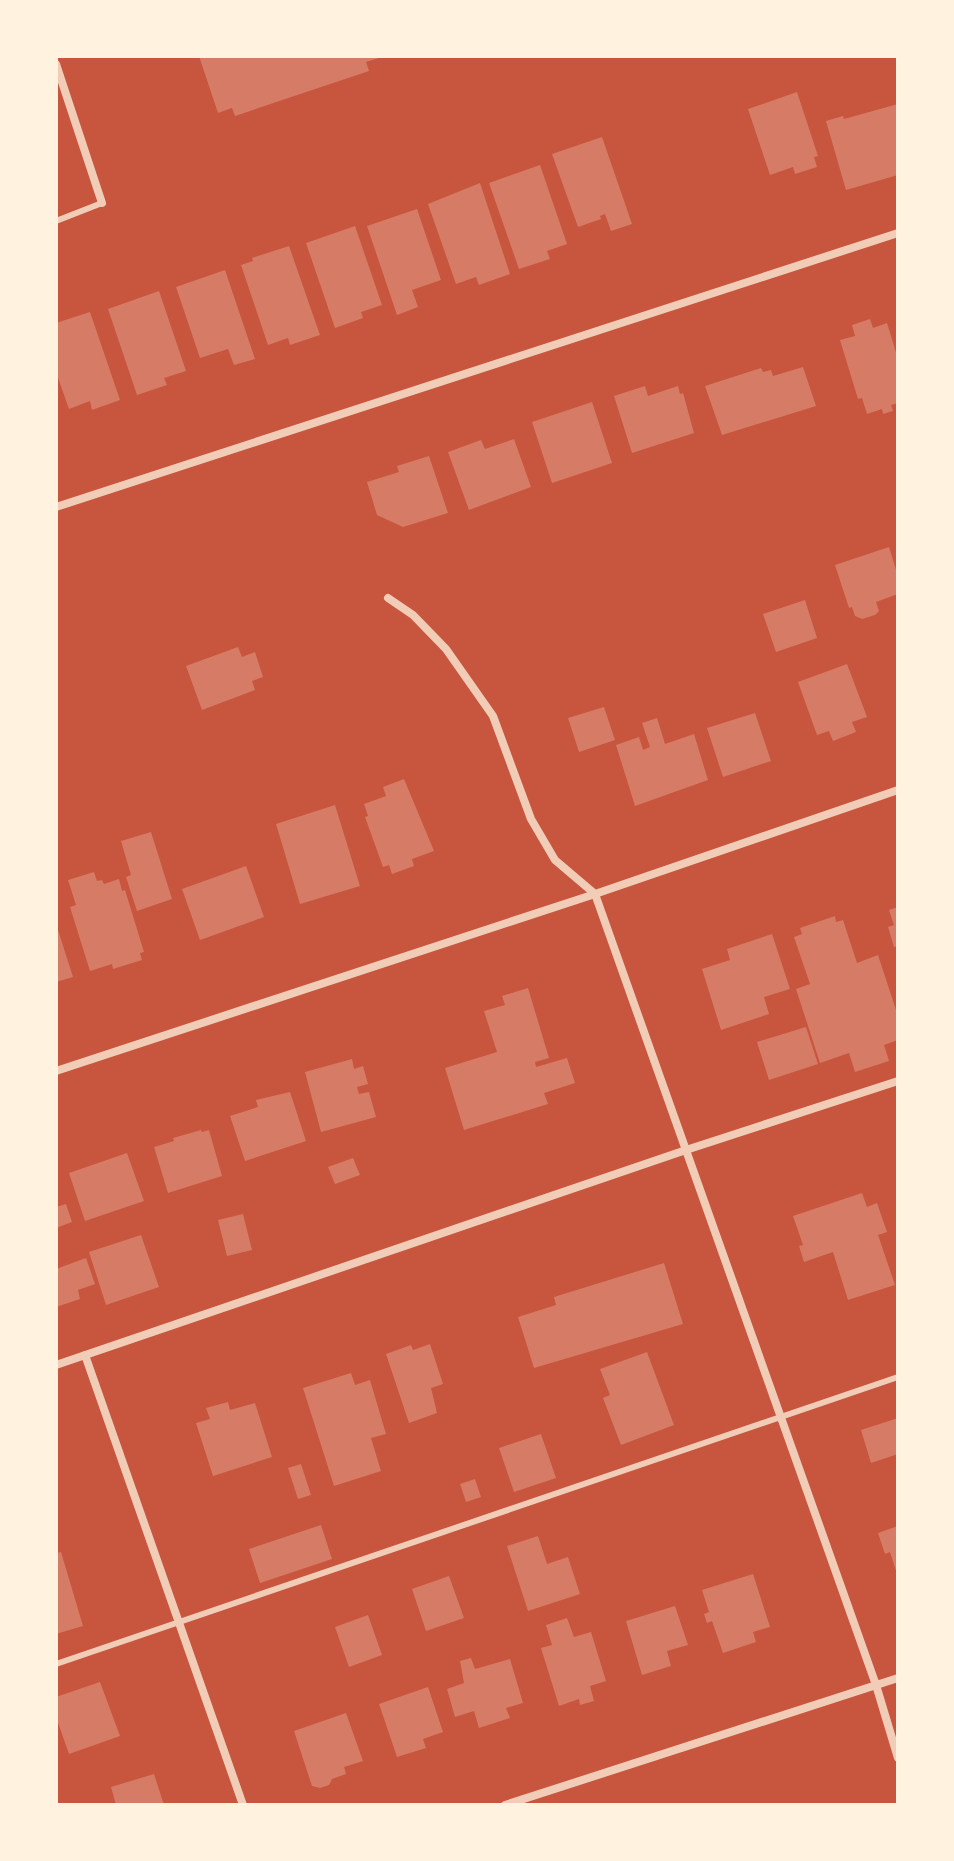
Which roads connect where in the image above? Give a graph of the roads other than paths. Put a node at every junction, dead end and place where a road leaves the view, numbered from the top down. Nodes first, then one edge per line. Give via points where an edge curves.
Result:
1 (56, 64) edge
2 (102, 203) joint
3 (56, 221) edge
4 (898, 233) edge
5 (56, 507) edge
6 (388, 598) dead end
7 (898, 790) edge
8 (595, 894) junction
9 (56, 1071) edge
10 (898, 1081) edge
11 (686, 1150) junction
12 (85, 1355) junction
13 (56, 1365) edge
14 (898, 1377) edge
15 (780, 1415) junction
16 (179, 1623) junction
17 (56, 1664) edge
18 (898, 1678) edge
19 (876, 1685) junction
20 (898, 1758) edge
21 (243, 1805) edge
22 (505, 1805) edge

1 - 2 street
2 - 3 lane
4 - 5 street
6 - 8 street via 446,649 493,716 531,819 555,860
7 - 8 street
8 - 9 street
8 - 11 street
10 - 11 street
11 - 12 street
11 - 15 street
12 - 13 street
12 - 16 street
14 - 15 lane
15 - 16 lane
15 - 19 street
16 - 17 lane
16 - 21 street
18 - 19 street
19 - 20 street
19 - 22 street

